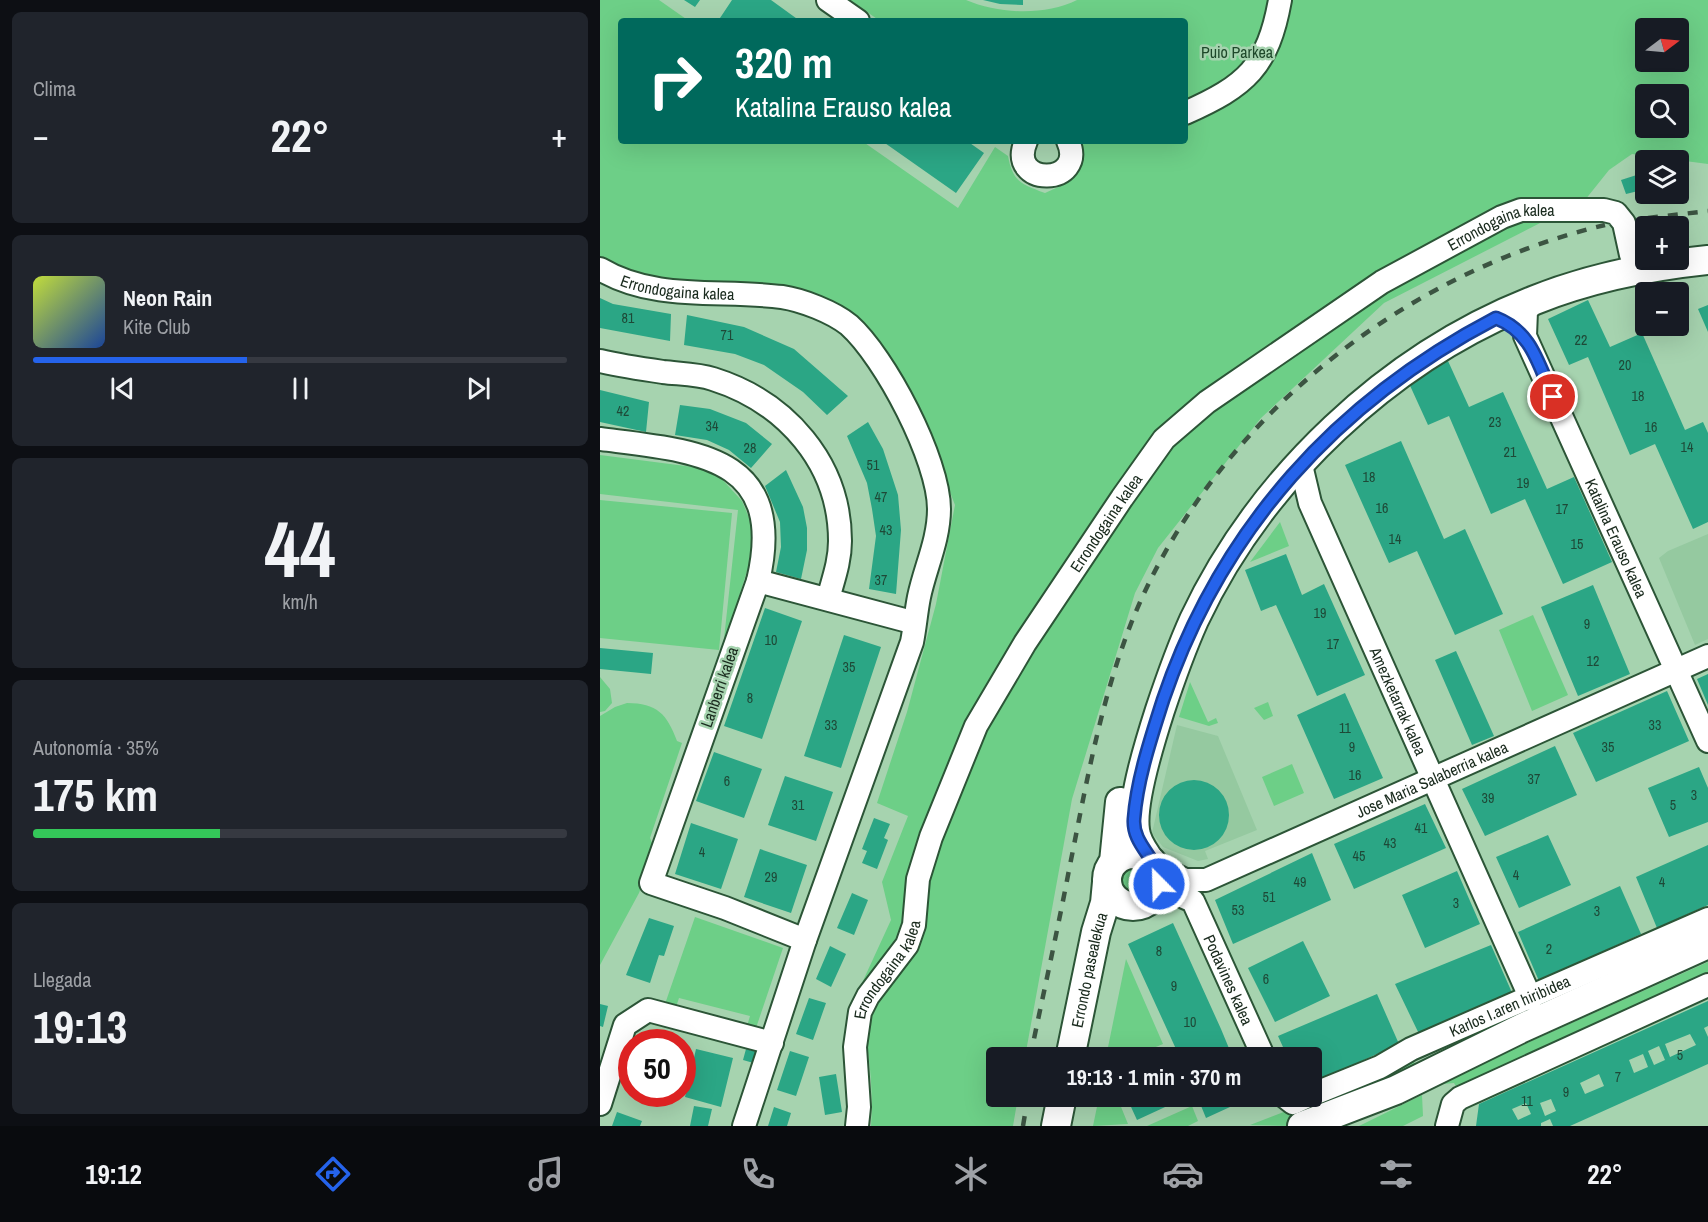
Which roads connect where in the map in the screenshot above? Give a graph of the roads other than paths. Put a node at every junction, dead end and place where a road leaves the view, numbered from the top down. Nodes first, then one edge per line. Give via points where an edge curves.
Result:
1 (828, 0) edge
2 (1280, 0) edge
3 (854, 18) edge
4 (1188, 112) edge
5 (1025, 144) edge
6 (1069, 144) edge
7 (1708, 243) edge
8 (1689, 245) edge
9 (1635, 248) edge
10 (1635, 260) edge
11 (1689, 260) edge
12 (1708, 260) edge
13 (1635, 261) edge
14 (600, 269) edge
15 (1535, 300) junction
16 (1496, 318) junction
17 (1525, 336) junction
18 (600, 361) edge
19 (600, 439) edge
20 (1300, 465) junction
21 (1273, 494) junction
22 (1310, 503) junction
23 (758, 581) junction
24 (919, 598) junction
25 (828, 599) junction
26 (908, 621) junction
27 (1708, 656) edge
28 (1677, 670) junction
29 (894, 686) junction
30 (1708, 741) edge
31 (1433, 778) junction
32 (1151, 861) junction
33 (1111, 872) junction
34 (1206, 880) junction
35 (1142, 901) junction
36 (1193, 901) junction
37 (1708, 919) edge
38 (805, 940) junction
39 (1708, 945) edge
40 (1708, 985) edge
41 (1531, 999) junction
42 (772, 1043) junction
43 (1072, 1047) edge
44 (1087, 1047) edge
45 (1259, 1047) edge
46 (1395, 1090) junction
47 (1322, 1093) edge
48 (1322, 1100) edge
49 (600, 1104) edge
50 (1060, 1107) edge
51 (1075, 1107) edge
52 (744, 1126) edge
53 (857, 1126) edge
54 (1056, 1126) edge
55 (1072, 1126) edge
56 (1340, 1126) edge
57 (1447, 1126) edge

1 - 3 street
2 - 4 street via 1272,36 1253,72 1231,90
5 - 6 street via 1026,165 1034,173 1049,177 1061,172 1069,162
7 - 8 main road
9 - 53 street, Errondogaina kalea via 1616,213 1604,210 1521,210 1502,217 1382,282 1207,402 1164,439 1025,643 976,726 931,837 918,879 914,924 907,945 860,1012 855,1047
10 - 33 main road, Errondo pasealekua via 1564,274 1505,297 1421,342 1380,370 1290,451 1256,491 1216,549 1185,603 1151,680 1122,791
11 - 12 main road, Errondo pasealekua
13 - 15 main road, Errondo pasealekua
14 - 24 street, Errondogaina kalea via 648,288 783,297 848,324 888,373 934,475 938,520
15 - 16 main road, Errondo pasealekua
15 - 17 street via 1526,310
16 - 17 street
16 - 20 main road, Errondo pasealekua via 1383,387
17 - 28 street, Katalina Erauso kalea
18 - 25 street via 711,378 765,403 799,431 832,489 838,515 838,568
19 - 23 street, Lanberri kalea via 682,450 728,467 756,502 764,525
20 - 21 main road, Errondo pasealekua
20 - 22 street, Amezketarrak kalea
21 - 22 street via 1294,491
21 - 32 main road, Errondo pasealekua via 1216,581 1174,669 1151,739 1134,818 1135,833
22 - 31 street, Amezketarrak kalea
23 - 25 street
23 - 38 street, Lanberri kalea via 651,883
24 - 26 street, Errondogaina kalea
24 - 29 street, Errondogaina kalea via 912,642
25 - 26 street
26 - 29 street, Errondogaina kalea
27 - 28 street, Jose Maria Salaberria kalea
28 - 30 street, Katalina Erauso kalea
28 - 31 street, Jose Maria Salaberria kalea
29 - 38 street, Errondogaina kalea
31 - 34 street, Jose Maria Salaberria kalea
31 - 41 street, Amezketarrak kalea
32 - 33 main road via 1130,854
32 - 34 street via 1185,880
32 - 35 main road via 1159,877
33 - 35 main road via 1115,898
33 - 43 main road, Errondo pasealekua
34 - 36 street
35 - 36 street via 1177,894
35 - 44 main road, Errondo pasealekua via 1123,913 1110,935
36 - 45 street, Podavines kalea
37 - 41 street, Karlos I.aren hiribidea
38 - 42 street, Errondogaina kalea
39 - 46 main road, Karlos I.aren hiribidea
40 - 57 street via 1460,1098 1453,1104
41 - 47 street, Karlos I.aren hiribidea via 1411,1049
42 - 49 street via 648,1010 625,1024
42 - 52 street, Errondogaina kalea
46 - 48 main road, Karlos I.aren hiribidea
46 - 56 main road, Karlos I.aren hiribidea
50 - 54 main road
51 - 55 main road

